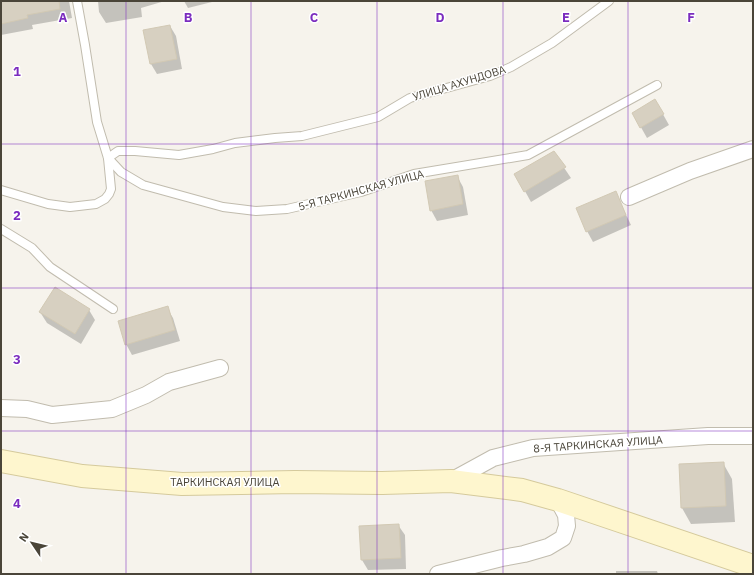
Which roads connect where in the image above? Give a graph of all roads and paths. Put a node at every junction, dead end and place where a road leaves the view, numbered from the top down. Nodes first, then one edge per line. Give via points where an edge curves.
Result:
1 (77, 1) edge
2 (609, 1) edge
3 (657, 85) dead end
4 (753, 149) edge
5 (108, 158) junction
6 (1, 190) edge
7 (629, 197) dead end
8 (1, 229) edge
9 (113, 309) dead end
10 (220, 368) dead end
11 (1, 408) edge
12 (753, 436) edge
13 (1, 461) edge
14 (451, 481) junction
15 (558, 500) junction
16 (753, 566) edge
17 (438, 574) edge

1 - 5 lane, 5-Я ТАРКИНСКАЯ УЛИЦА via 97,122
2 - 5 lane, УЛИЦА АХУНДОВА via 552,43 510,67 490,76 410,98 378,116 302,136 235,143 179,155 118,151
3 - 5 lane, 5-Я ТАРКИНСКАЯ УЛИЦА via 528,155 414,174 361,192 287,209 256,211 223,207 150,187 121,172
4 - 7 street via 690,171
5 - 6 lane, 5-Я ТАРКИНСКАЯ УЛИЦА via 111,189 105,199 96,204 70,207 48,204
8 - 9 lane via 32,248 50,267
10 - 11 street via 169,382 112,409 52,415 27,409
12 - 14 street, 8-Я ТАРКИНСКАЯ УЛИЦА via 708,436 533,448 493,458
13 - 14 street, ТАРКИНСКАЯ УЛИЦА via 82,476 182,484
14 - 15 street, ТАРКИНСКАЯ УЛИЦА via 522,490
15 - 16 street, ТАРКИНСКАЯ УЛИЦА
15 - 17 street via 566,515 567,526 563,538 548,547 524,554

